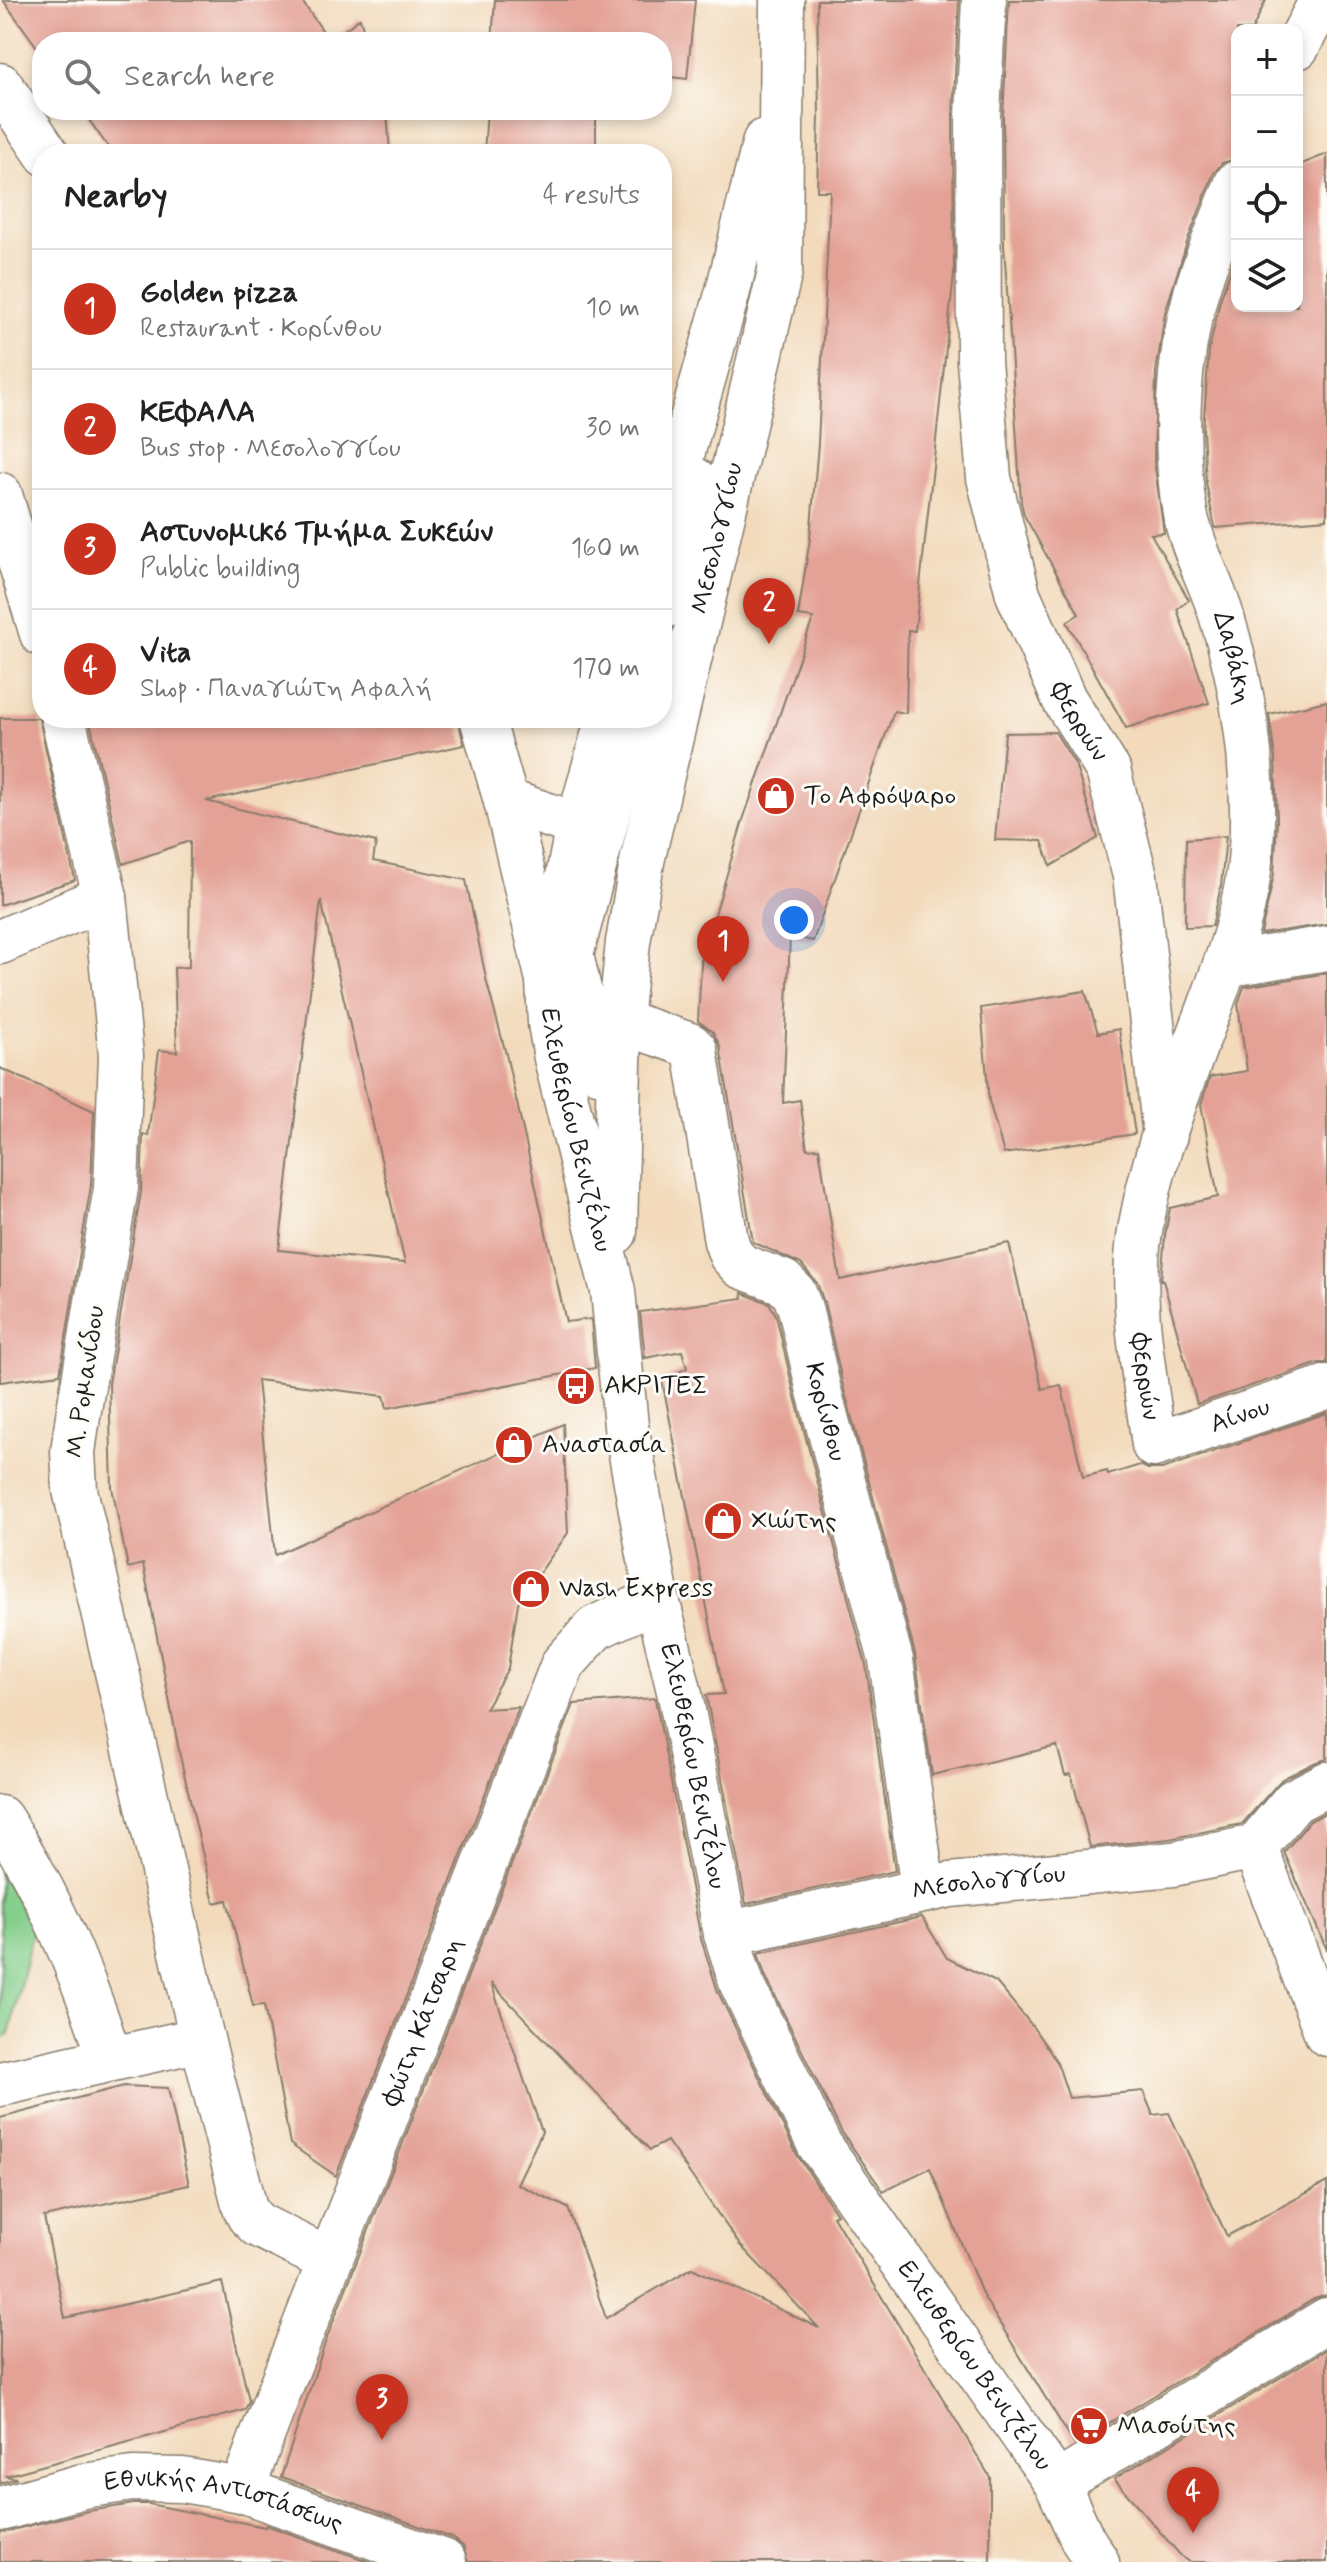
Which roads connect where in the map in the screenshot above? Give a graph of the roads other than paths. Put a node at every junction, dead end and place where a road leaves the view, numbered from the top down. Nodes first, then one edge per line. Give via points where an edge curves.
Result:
1 (782, 0) edge
2 (984, 0) edge
3 (1322, 0) edge
4 (1303, 36) edge
5 (782, 72) junction
6 (0, 85) edge
7 (40, 144) edge
8 (1231, 199) edge
9 (672, 490) edge
10 (0, 495) edge
11 (672, 568) edge
12 (32, 601) edge
13 (672, 646) edge
14 (65, 728) edge
15 (485, 728) edge
16 (605, 728) edge
17 (630, 728) edge
18 (653, 728) edge
19 (506, 801) junction
20 (578, 825) junction
21 (105, 897) junction
22 (0, 942) edge
23 (1327, 948) edge
24 (1225, 965) junction
25 (548, 980) junction
26 (620, 1021) junction
27 (1165, 1135) junction
28 (613, 1291) junction
29 (1327, 1387) edge
30 (1154, 1445) joint
31 (657, 1599) junction
32 (1327, 1784) edge
33 (0, 1818) edge
34 (1255, 1847) junction
35 (923, 1890) junction
36 (726, 1934) junction
37 (1327, 2034) edge
38 (202, 2039) junction
39 (110, 2059) junction
40 (0, 2084) edge
41 (330, 2261) junction
42 (1327, 2320) edge
43 (1057, 2484) junction
44 (242, 2490) junction
45 (0, 2509) edge
46 (1086, 2555) edge
47 (444, 2562) edge

1 - 5 street, Μεσολογγίου
2 - 27 street, Φερρών via 978,115 978,346 989,478 1018,594 1064,699 1108,770 1135,876
3 - 4 street
5 - 9 street, Μεσολογγίου
5 - 26 street, Μεσολογγίου via 780,271 643,857
6 - 7 street
8 - 24 street, Δαβάκη via 1196,292 1179,403 1185,513 1232,659 1251,781 1249,869
10 - 12 street
11 - 13 street via 756,245 768,255
14 - 21 street, Μ. Ρομανίδου
15 - 19 street, Ελευθερίου Βενιζέλου
16 - 20 street
17 - 18 street via 571,955 598,1071 596,958
19 - 20 street
19 - 25 street, Ελευθερίου Βενιζέλου
20 - 25 street
21 - 22 street
21 - 38 street, Μ. Ρομανίδου via 121,1055 116,1188 73,1452 75,1490
23 - 24 street
24 - 27 street, Δαβάκη
25 - 28 street, Ελευθερίου Βενιζέλου via 556,1058
26 - 28 street, Μεσολογγίου
26 - 35 street, Κορίνθου via 695,1050 731,1255 741,1266 783,1282 800,1308 891,1660
27 - 30 street, Φερρών via 1145,1206 1136,1269
28 - 31 street, Ελευθερίου Βενιζέλου via 626,1426
29 - 30 street, Αίνου
31 - 36 street, Ελευθερίου Βενιζέλου
31 - 41 street, Φώτη Κάτσαρη via 595,1628 563,1664
32 - 34 street via 1294,1801
33 - 39 street via 56,1917
34 - 35 street, Μεσολογγίου via 1173,1864
34 - 37 street
35 - 36 street, Μεσολογγίου
36 - 43 street, Ελευθερίου Βενιζέλου via 742,1984 819,2144
38 - 39 street
38 - 41 street, Μ. Ρομανίδου via 249,2216 271,2233
39 - 40 street
41 - 44 street, Φώτη Κάτσαρη
42 - 43 street
43 - 46 street, Ελευθερίου Βενιζέλου
44 - 45 street, Εθνικής Αντιστάσεως via 133,2479 83,2486
44 - 47 street, Εθνικής Αντιστάσεως

